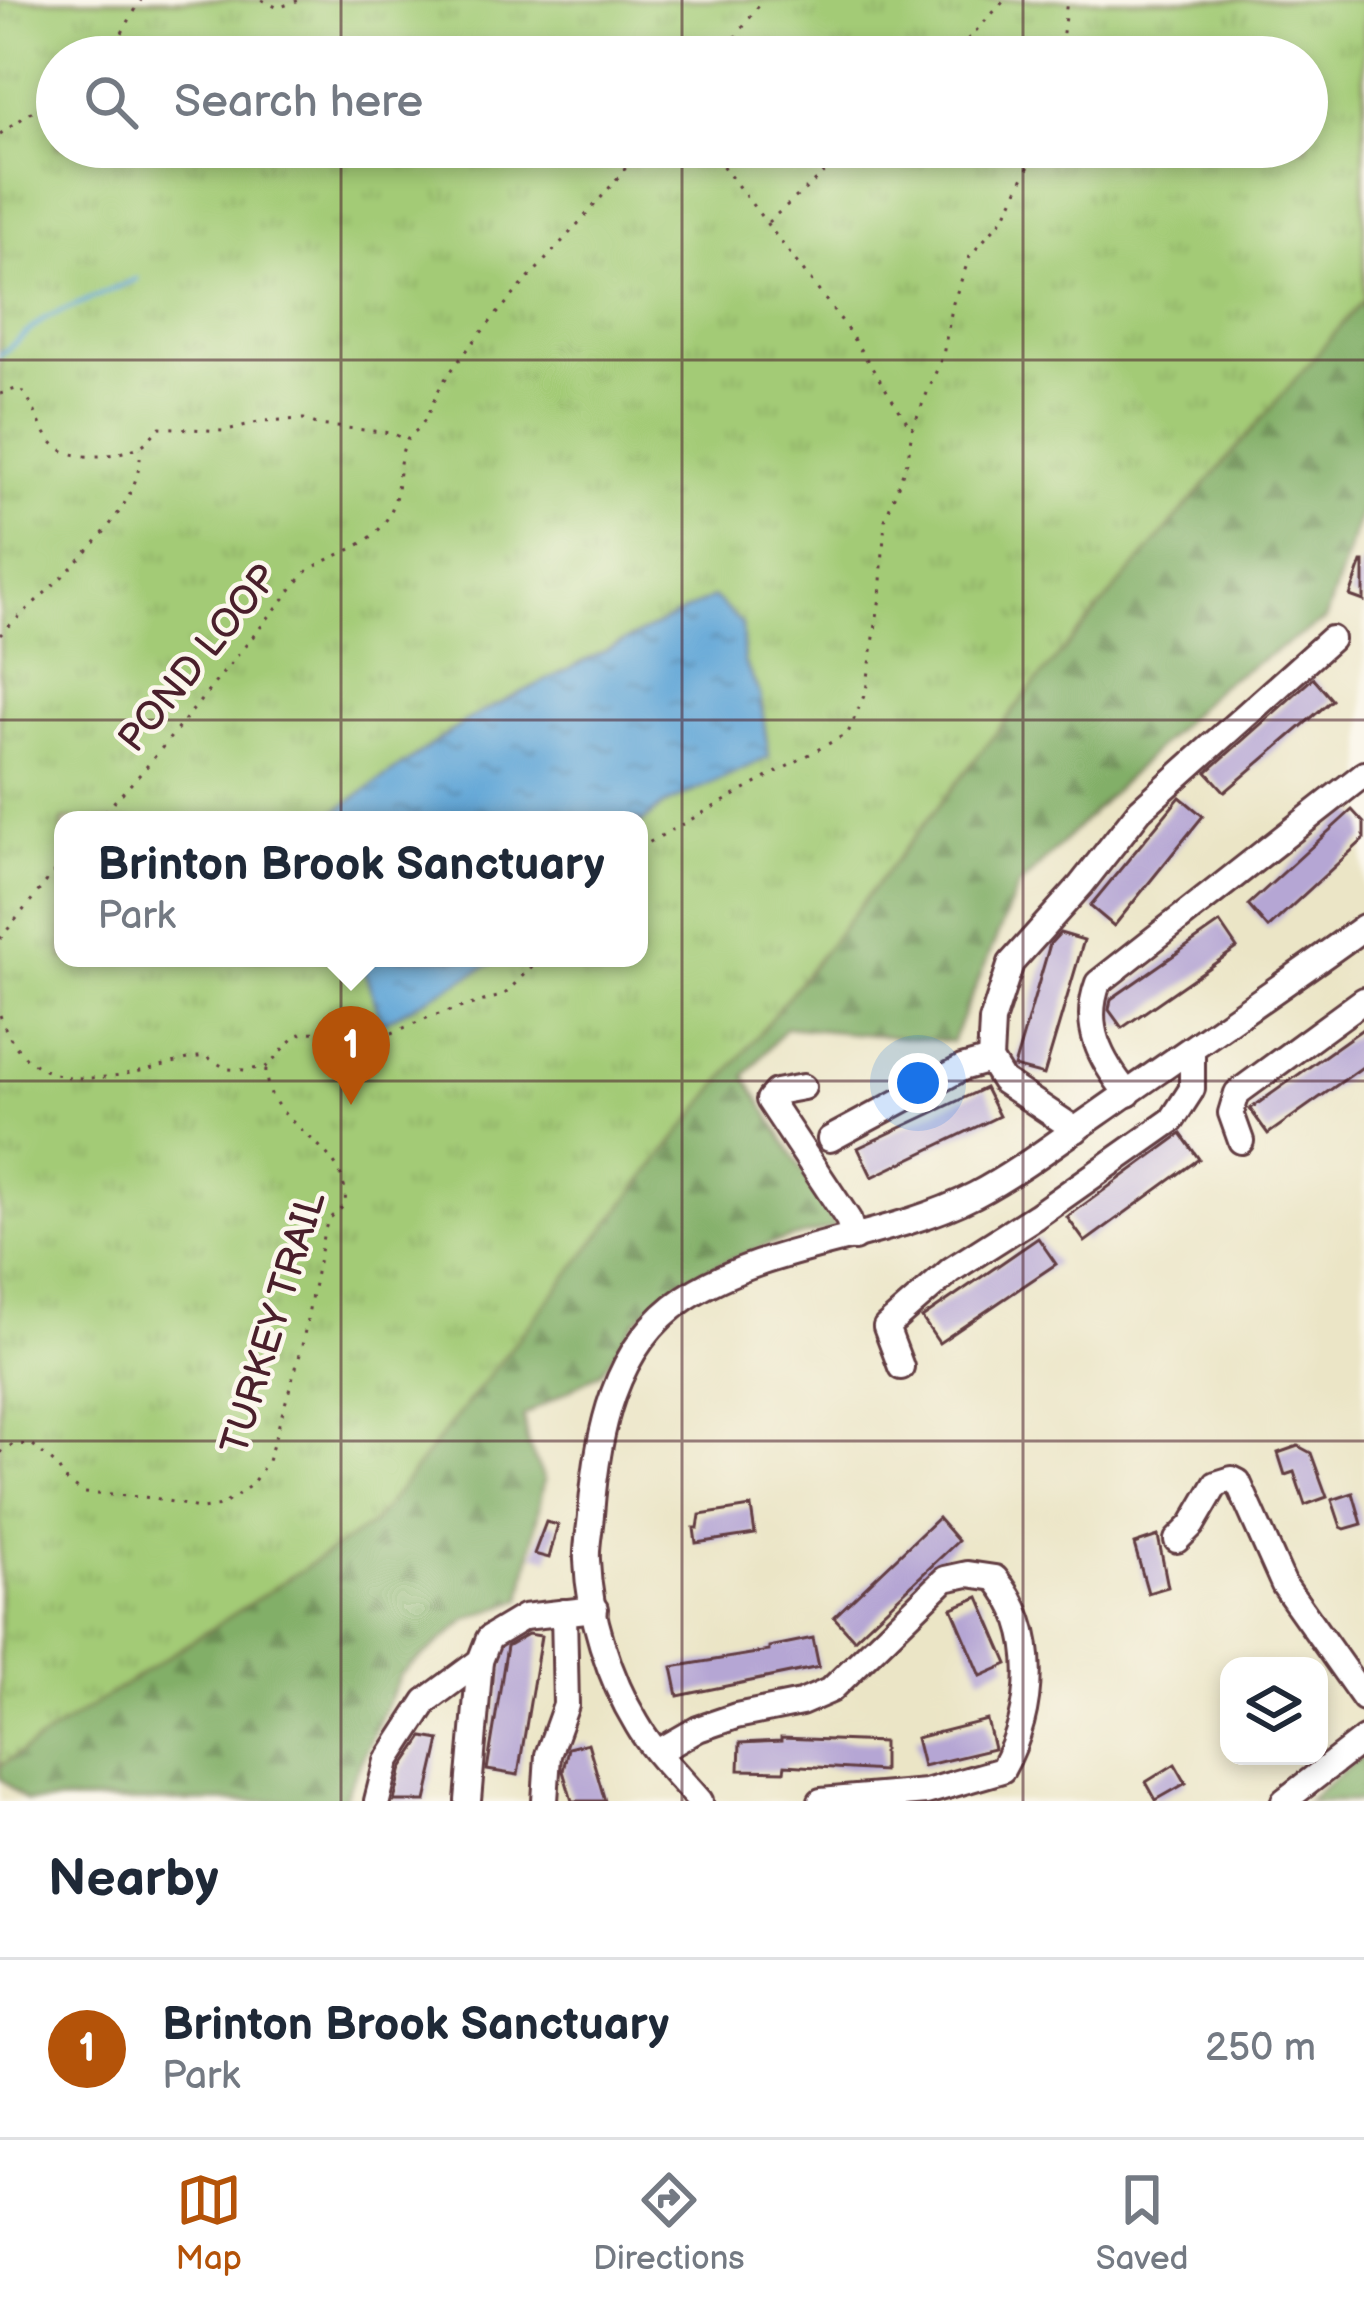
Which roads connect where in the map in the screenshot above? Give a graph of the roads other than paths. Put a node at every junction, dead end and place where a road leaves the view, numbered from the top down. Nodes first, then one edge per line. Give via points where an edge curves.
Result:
1 (1331, 639) dead end
2 (1364, 774) edge
3 (1364, 927) edge
4 (1364, 1000) edge
5 (1192, 1051) junction
6 (990, 1060) junction
7 (803, 1087) dead end
8 (1128, 1094) junction
9 (1076, 1130) junction
10 (830, 1139) dead end
11 (1241, 1141) dead end
12 (854, 1238) junction
13 (902, 1367) dead end
14 (1177, 1540) dead end
15 (595, 1609) junction
16 (564, 1612) junction
17 (480, 1660) junction
18 (1364, 1698) edge
19 (1364, 1739) edge
20 (658, 1752) junction
21 (377, 1801) edge
22 (467, 1801) edge
23 (545, 1801) edge
24 (700, 1801) edge
25 (821, 1801) edge
26 (1284, 1801) edge

1 - 6 street via 1140,810 1024,946 1004,978
2 - 8 street via 1098,982 1094,1036
3 - 5 street
4 - 11 street via 1237,1093 1232,1113
5 - 8 street
5 - 13 street via 1192,1089 1172,1120 951,1270 886,1327
6 - 9 street via 1003,1082
6 - 10 street
7 - 12 street via 769,1100
8 - 9 street
9 - 12 street via 977,1194
12 - 15 street via 704,1287 629,1354 594,1473 587,1559
14 - 18 street via 1216,1484 1238,1482 1284,1585
15 - 16 street
15 - 20 street via 635,1721
16 - 17 street via 524,1617 490,1638
16 - 23 street via 566,1705 548,1755
17 - 21 street via 426,1701 387,1761
17 - 22 street
19 - 26 street
20 - 24 street
20 - 25 street via 736,1715 831,1690 945,1579 995,1578 1020,1622 1028,1672 1019,1739 1002,1769 926,1792

